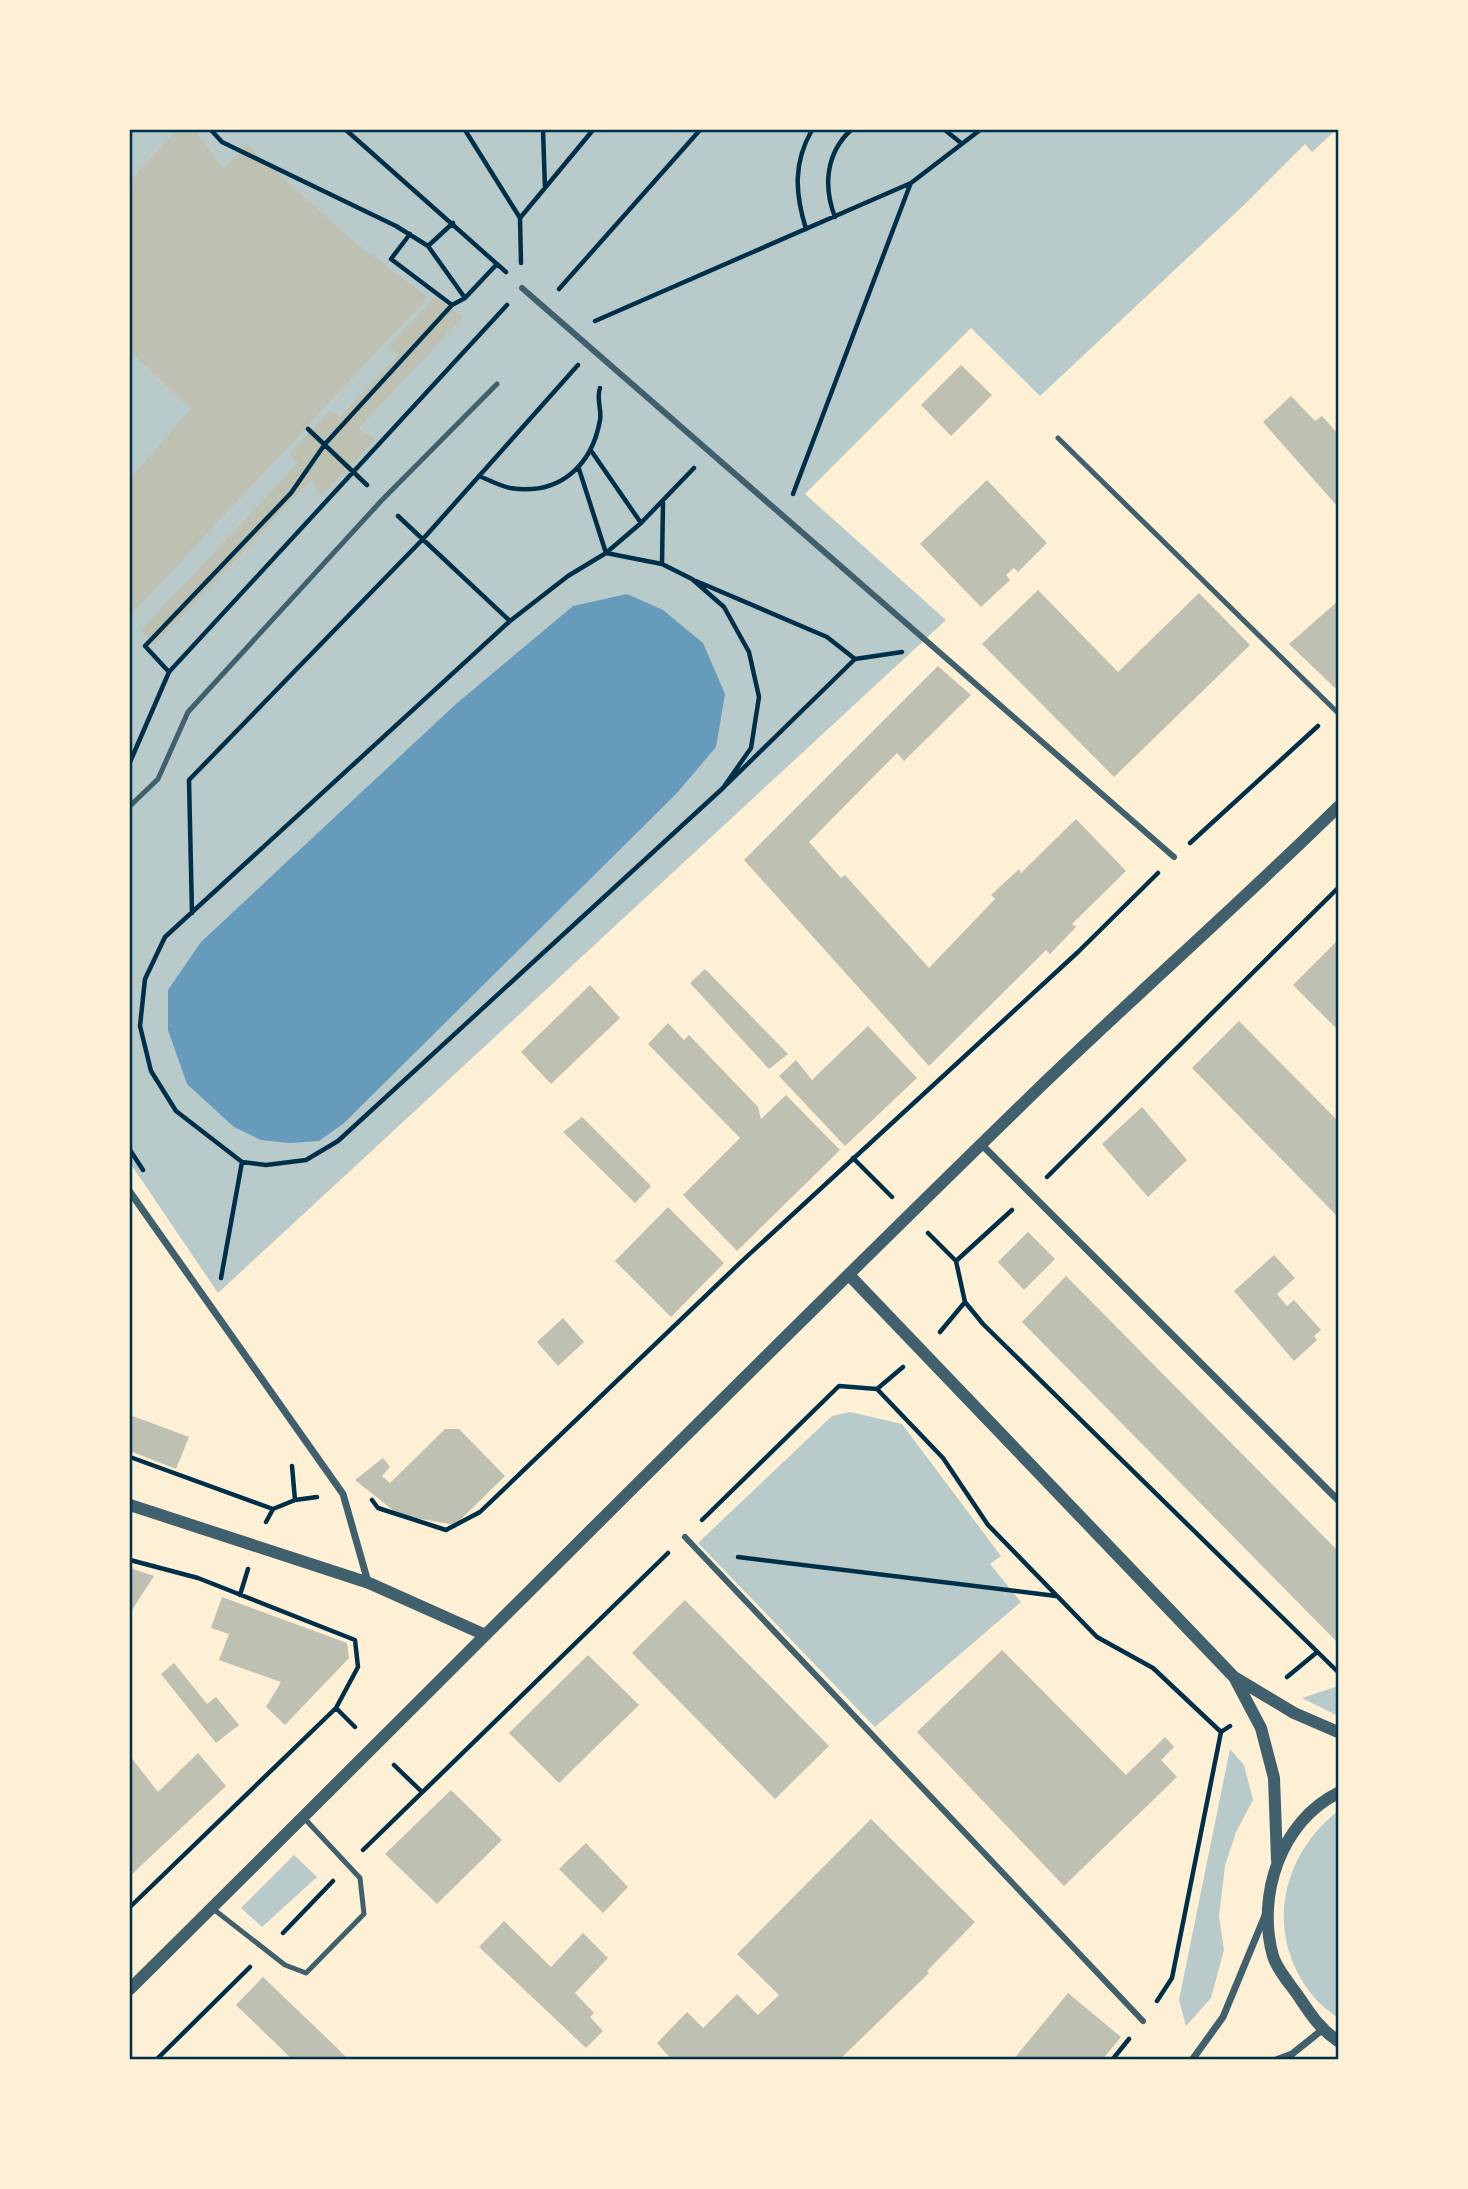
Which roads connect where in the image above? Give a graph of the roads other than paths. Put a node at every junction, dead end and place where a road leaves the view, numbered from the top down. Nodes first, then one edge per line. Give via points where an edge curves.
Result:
1 (522, 288) road end
2 (497, 384) dead end
3 (1058, 438) dead end
4 (1339, 713) edge
5 (130, 806) edge
6 (1339, 807) edge
7 (1174, 857) road end
8 (982, 1144) junction
9 (130, 1192) edge
10 (850, 1276) junction
11 (1339, 1500) edge
12 (130, 1505) edge
13 (685, 1537) road end
14 (369, 1583) junction
15 (483, 1634) junction
16 (1234, 1677) junction
17 (1339, 1732) edge
18 (1339, 1793) edge
19 (304, 1818) junction
20 (1277, 1860) junction
21 (212, 1908) junction
22 (1267, 1909) junction
23 (130, 1989) edge
24 (1143, 2021) road end
25 (1322, 2030) junction
26 (1339, 2040) edge
27 (1192, 2060) edge
28 (1276, 2060) edge

1 - 7 street
2 - 5 lane via 382,500 188,712 158,779
3 - 4 lane
6 - 8 street
8 - 10 street
8 - 11 street
9 - 14 street via 343,1494
10 - 15 street
10 - 16 street
12 - 14 street
13 - 24 street
14 - 15 street
15 - 19 street
16 - 17 street via 1294,1713
16 - 20 street via 1261,1728 1274,1777
18 - 20 street via 1324,1800 1297,1827
19 - 21 street
19 - 21 lane via 360,1878 364,1914 306,1973 285,1965
20 - 22 street
21 - 23 street
22 - 25 street via 1273,1958
22 - 27 street via 1223,2017
25 - 26 street
25 - 28 street via 1292,2054

